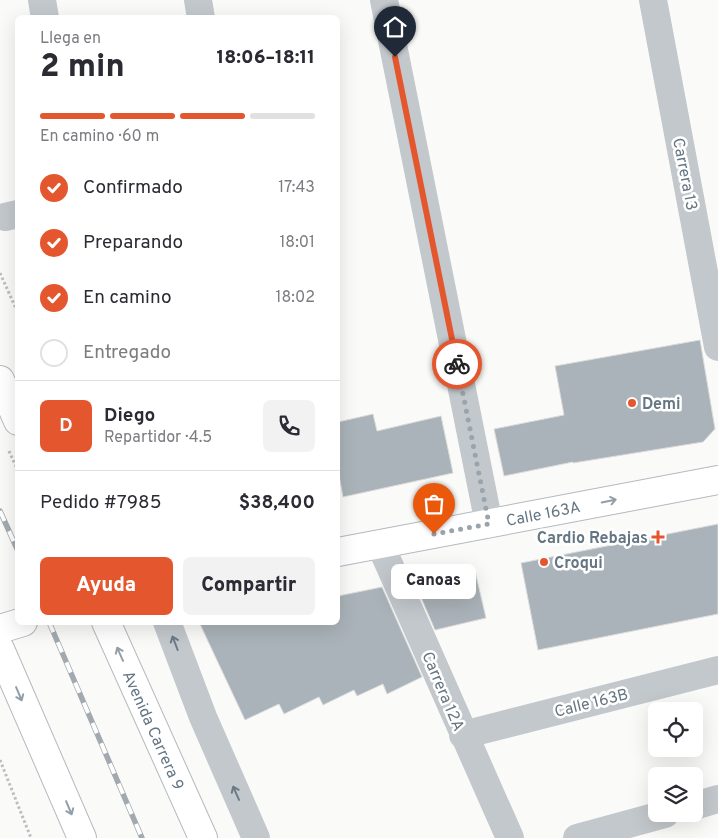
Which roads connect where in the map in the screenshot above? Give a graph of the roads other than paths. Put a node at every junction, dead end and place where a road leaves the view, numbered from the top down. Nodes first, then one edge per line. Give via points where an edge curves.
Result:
1 (42, 0) edge
2 (198, 0) edge
3 (384, 0) edge
4 (654, 0) edge
5 (44, 15) edge
6 (200, 15) edge
7 (718, 347) edge
8 (0, 380) edge
9 (15, 414) edge
10 (718, 480) edge
11 (489, 524) junction
12 (380, 544) junction
13 (340, 552) edge
14 (15, 625) edge
15 (107, 625) edge
16 (168, 625) edge
17 (0, 630) edge
18 (0, 649) edge
19 (718, 670) edge
20 (463, 734) junction
21 (718, 799) edge
22 (703, 803) edge
23 (648, 819) edge
24 (82, 838) edge
25 (203, 838) edge
26 (256, 838) edge
27 (510, 838) edge
28 (576, 838) edge

1 - 5 street
2 - 6 street
3 - 11 street
4 - 7 street, Carrera 13
8 - 9 main road
11 -> 10 main road, Calle 163A
11 - 12 main road, Calle 163A
12 - 13 main road, Calle 163A
12 - 20 street, Carrera 12A
14 - 17 main road
25 -> 15 main road, Avenida Carrera 9
26 -> 16 street via 203,717
18 -> 24 main road
19 - 20 street, Calle 163B
20 - 27 street, Carrera 12A
21 - 22 street
23 - 28 street

